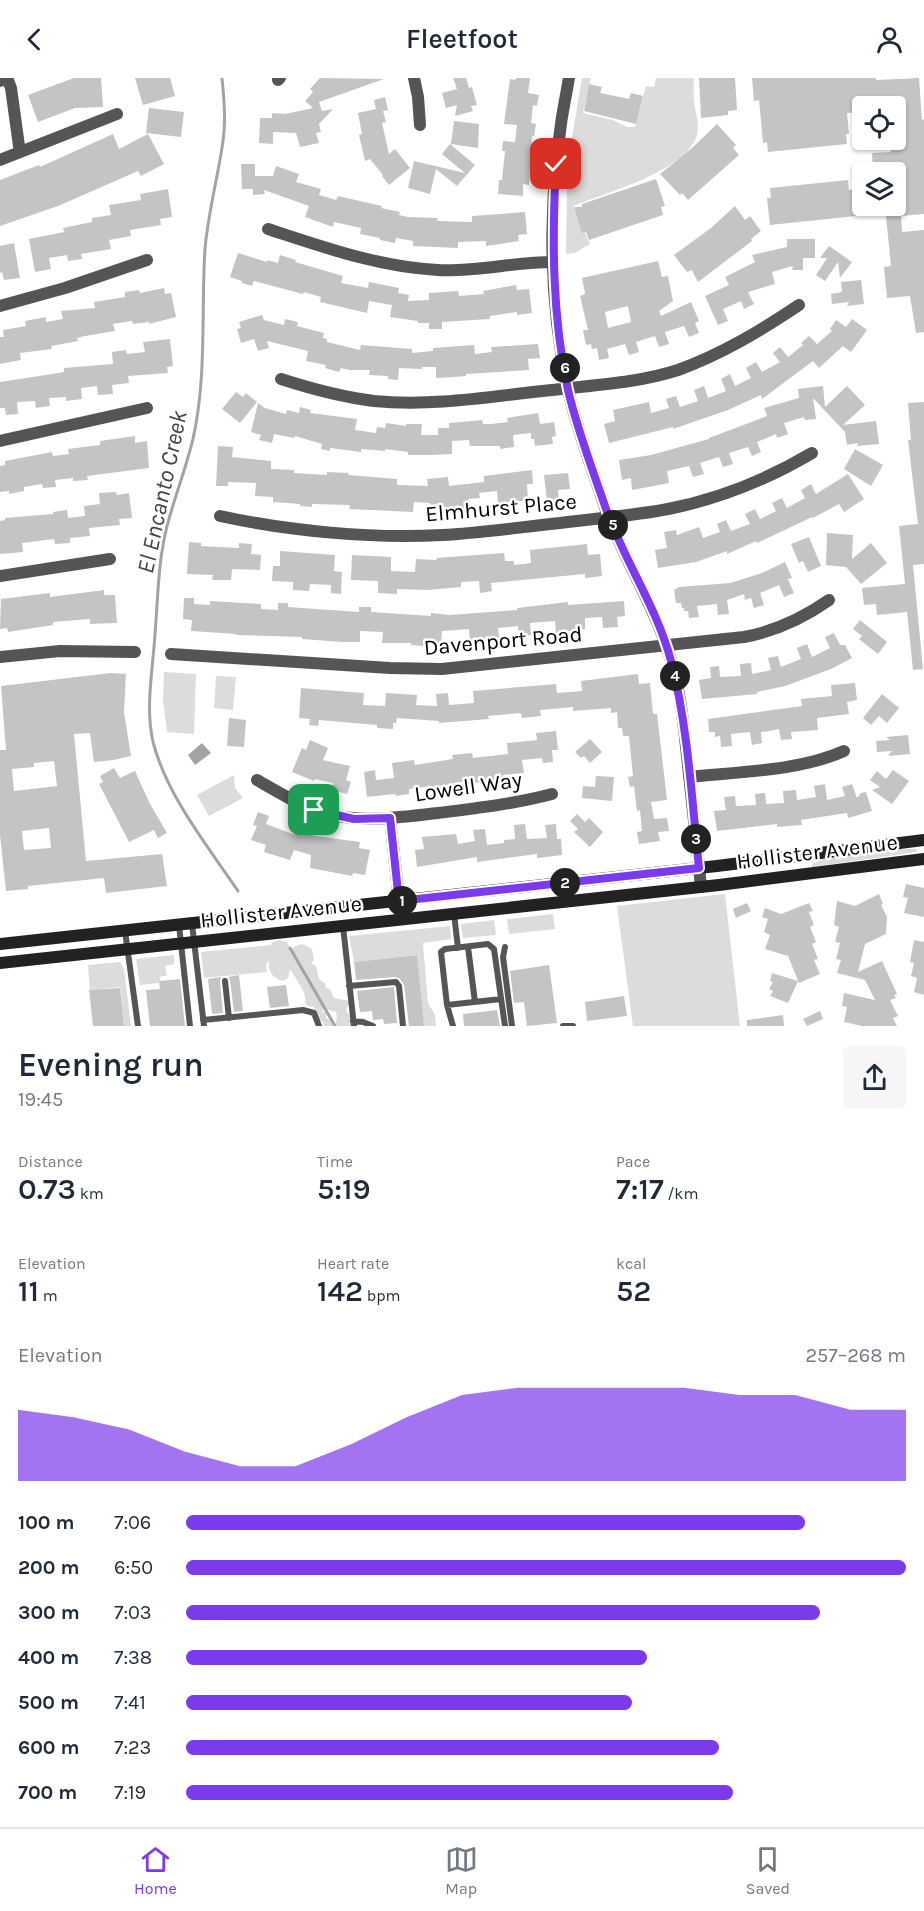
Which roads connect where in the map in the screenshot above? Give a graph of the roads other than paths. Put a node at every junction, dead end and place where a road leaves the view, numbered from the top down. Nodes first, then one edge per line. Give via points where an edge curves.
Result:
1 (8, 78) edge
2 (414, 78) edge
3 (569, 78) edge
4 (0, 81) edge
5 (117, 114) dead end
6 (420, 125) dead end
7 (21, 151) junction
8 (0, 160) edge
9 (268, 229) dead end
10 (147, 260) dead end
11 (553, 262) junction
12 (799, 305) dead end
13 (0, 306) edge
14 (281, 379) dead end
15 (568, 388) junction
16 (147, 408) dead end
17 (0, 441) edge
18 (812, 453) dead end
19 (220, 516) dead end
20 (610, 517) junction
21 (110, 559) dead end
22 (0, 576) edge
23 (829, 600) dead end
24 (666, 646) junction
25 (135, 652) dead end
26 (171, 654) dead end
27 (0, 657) edge
28 (844, 751) dead end
29 (689, 777) junction
30 (257, 780) dead end
31 (552, 794) dead end
32 (390, 818) junction
33 (924, 840) edge
34 (924, 859) edge
35 (699, 868) junction
36 (701, 887) junction
37 (399, 901) junction
38 (454, 914) junction
39 (401, 919) junction
40 (192, 924) junction
41 (179, 925) junction
42 (343, 925) junction
43 (125, 931) junction
44 (194, 942) junction
45 (181, 943) junction
46 (0, 944) edge
47 (468, 947) junction
48 (505, 947) dead end
49 (458, 948) junction
50 (127, 949) junction
51 (0, 963) edge
52 (225, 981) dead end
53 (349, 986) junction
54 (501, 999) junction
55 (475, 1002) junction
56 (447, 1005) junction
57 (230, 1018) junction
58 (204, 1023) edge
59 (354, 1024) edge
60 (138, 1026) edge
61 (190, 1026) edge
62 (319, 1026) edge
63 (373, 1026) edge
64 (403, 1026) edge
65 (453, 1026) edge
66 (505, 1026) edge
67 (512, 1026) edge
68 (563, 1026) edge
69 (573, 1026) edge

1 - 4 street
1 - 7 street
2 - 6 street
3 - 11 street via 558,144
5 - 7 street
7 - 8 street
9 - 11 street via 364,259 415,268 462,269
10 - 13 street
11 - 15 street
12 - 15 street via 738,344 679,369 637,380
14 - 15 street via 339,395 398,402 455,401
15 - 20 street via 582,441
16 - 17 street
18 - 20 street, Elmhurst Place via 765,478 720,495 667,509
19 - 20 street, Elmhurst Place via 290,528 406,536
20 - 24 street
21 - 22 street
23 - 24 street, Davenport Road via 770,632
24 - 26 street, Davenport Road via 436,669
24 - 29 street via 680,700
25 - 27 street via 60,651
28 - 29 street via 792,766
29 - 35 street
30 - 32 street, Lowell Way via 288,798 327,813 354,819
31 - 32 street, Lowell Way via 502,805
32 - 37 street, Lowell Way
33 - 35 main road, Hollister Avenue
34 - 36 main road, Hollister Avenue
35 - 36 street
35 - 37 main road, Hollister Avenue
36 - 38 main road, Hollister Avenue
37 - 39 street, Lowell Way
37 - 40 main road, Hollister Avenue
38 - 39 main road, Hollister Avenue
38 - 49 lane
39 - 42 main road, Hollister Avenue
40 - 41 main road, Hollister Avenue
40 - 44 lane
41 - 43 main road, Hollister Avenue
41 - 45 lane
42 - 44 main road, Hollister Avenue
42 - 53 lane
43 - 46 main road, Hollister Avenue
43 - 50 lane
44 - 45 main road, Hollister Avenue
44 - 58 lane
45 - 50 main road, Hollister Avenue
45 - 61 lane
47 - 49 lane
47 - 54 lane via 493,946
47 - 55 lane
48 - 67 lane
49 - 56 lane via 441,952
50 - 51 main road, Hollister Avenue
50 - 60 lane
52 - 57 lane
53 - 59 lane
53 - 64 lane via 396,982
54 - 55 lane
54 - 66 lane
55 - 56 lane
56 - 65 lane
57 - 58 lane
57 - 62 lane via 309,1011 318,1018
59 - 63 lane
68 - 69 lane

